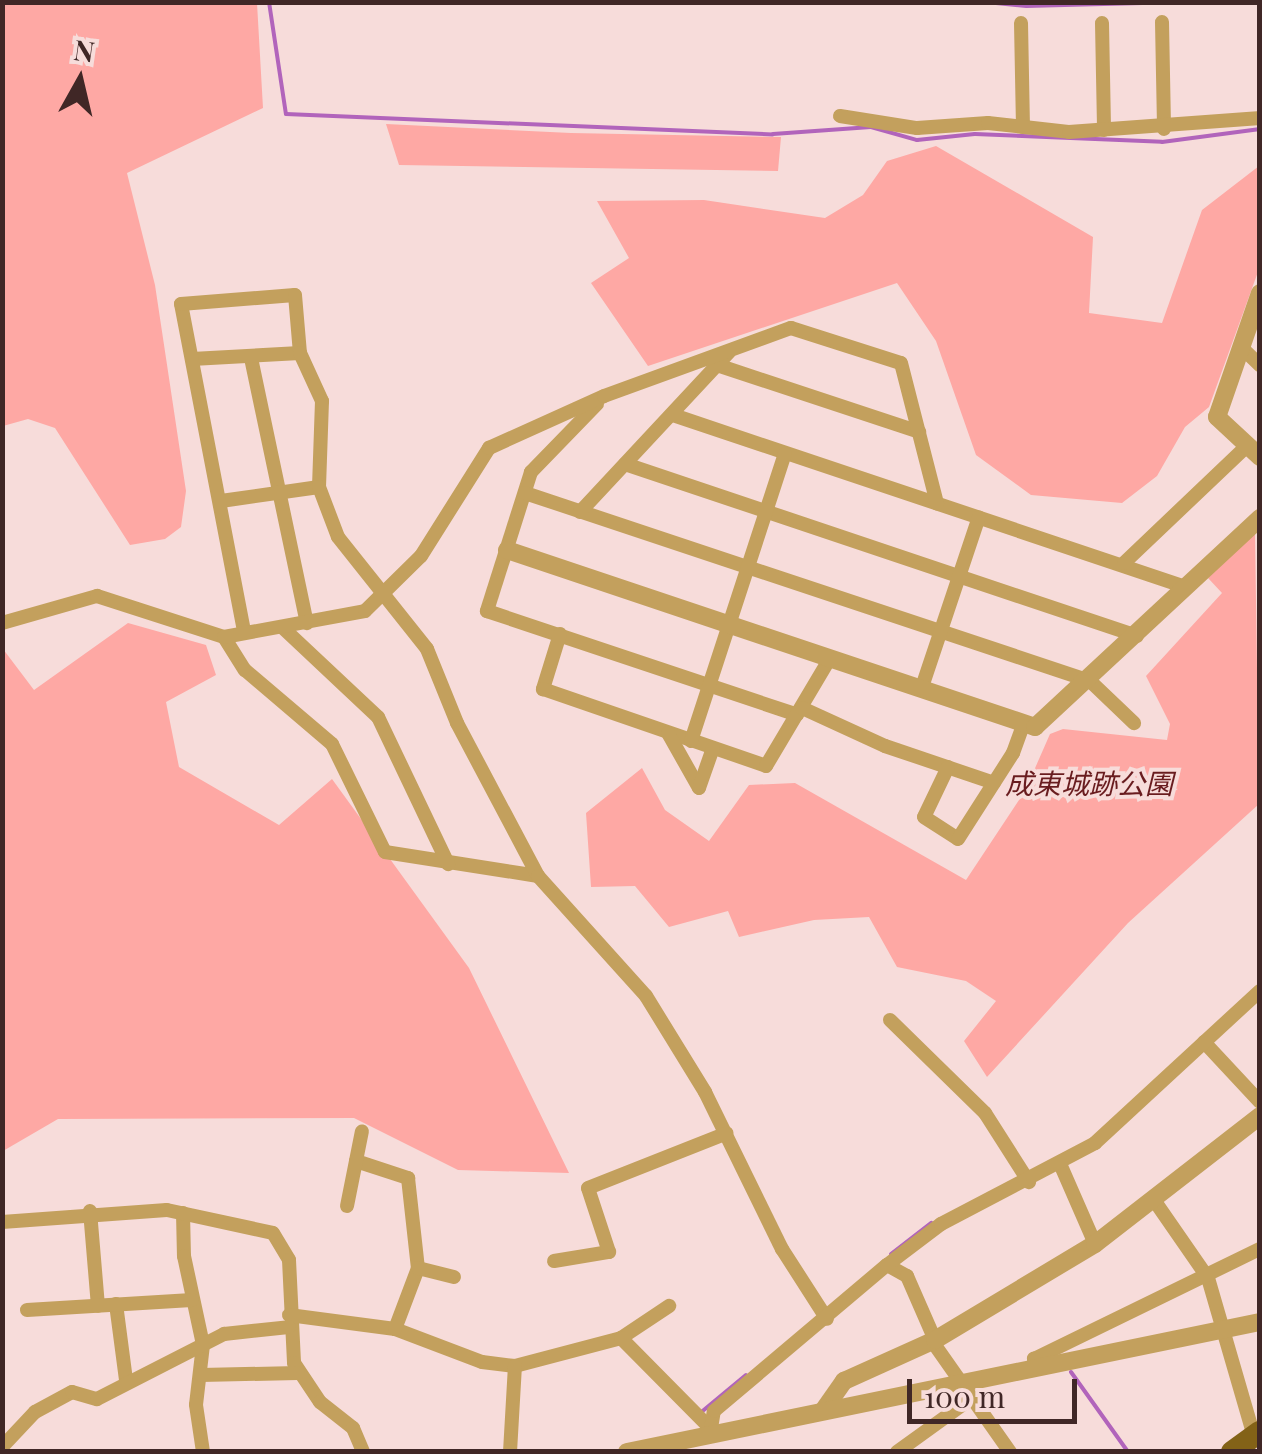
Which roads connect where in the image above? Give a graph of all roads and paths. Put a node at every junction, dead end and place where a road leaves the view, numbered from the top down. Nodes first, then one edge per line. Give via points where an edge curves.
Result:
1 (1102, 22) dead end
2 (1162, 22) dead end
3 (1021, 23) dead end
4 (840, 116) dead end
5 (1260, 118) edge
6 (1022, 127) junction
7 (1164, 129) junction
8 (1104, 130) junction
9 (1260, 292) edge
10 (1240, 346) junction
11 (730, 351) junction
12 (300, 353) junction
13 (192, 358) junction
14 (250, 358) junction
15 (717, 365) junction
16 (1260, 365) edge
17 (604, 396) junction
18 (673, 415) junction
19 (919, 432) junction
20 (1254, 451) edge
21 (785, 454) junction
22 (625, 464) junction
23 (319, 487) junction
24 (279, 492) junction
25 (525, 493) junction
26 (221, 500) junction
27 (937, 503) junction
28 (767, 510) junction
29 (580, 512) junction
30 (979, 516) junction
31 (1260, 518) edge
32 (507, 550) junction
33 (1124, 563) junction
34 (748, 568) junction
35 (959, 575) junction
36 (1186, 587) junction
37 (382, 592) junction
38 (2, 623) edge
39 (306, 623) junction
40 (282, 627) junction
41 (730, 627) junction
42 (244, 631) junction
43 (941, 631) junction
44 (560, 634) junction
45 (1136, 636) junction
46 (224, 638) junction
47 (829, 660) junction
48 (1090, 681) junction
49 (712, 684) junction
50 (921, 690) junction
51 (799, 711) junction
52 (1024, 723) junction
53 (1134, 723) dead end
54 (668, 733) junction
55 (692, 741) junction
56 (713, 748) junction
57 (948, 767) junction
58 (994, 782) junction
59 (448, 864) junction
60 (538, 876) junction
61 (1260, 991) edge
62 (890, 1020) dead end
63 (1207, 1045) junction
64 (1260, 1102) edge
65 (1260, 1116) edge
66 (362, 1131) dead end
67 (726, 1133) junction
68 (356, 1161) junction
69 (1064, 1163) junction
70 (1029, 1182) junction
71 (1154, 1200) junction
72 (346, 1206) dead end
73 (90, 1211) junction
74 (183, 1212) junction
75 (2, 1222) edge
76 (1095, 1244) junction
77 (1260, 1249) edge
78 (554, 1261) dead end
79 (887, 1265) junction
80 (418, 1268) junction
81 (454, 1277) dead end
82 (1208, 1278) junction
83 (192, 1300) junction
84 (116, 1304) junction
85 (98, 1306) junction
86 (669, 1306) dead end
87 (27, 1310) dead end
88 (824, 1315) junction
89 (289, 1321) junction
90 (1260, 1322) edge
91 (394, 1329) junction
92 (1222, 1329) junction
93 (621, 1338) junction
94 (934, 1340) junction
95 (202, 1346) junction
96 (515, 1366) junction
97 (1037, 1368) junction
98 (298, 1373) junction
99 (200, 1375) junction
100 (126, 1380) junction
101 (966, 1391) junction
102 (824, 1411) junction
103 (709, 1430) junction
104 (1257, 1434) edge
105 (2, 1447) edge
106 (653, 1449) edge
107 (203, 1452) edge
108 (363, 1452) edge
109 (510, 1452) edge
110 (627, 1452) edge
111 (897, 1452) edge
112 (1010, 1452) edge
113 (1232, 1452) edge

1 - 8 street
2 - 7 street
3 - 6 street
4 - 6 street via 917,128
5 - 7 street
6 - 8 street
7 - 8 street
9 - 10 street
10 - 16 street
10 - 20 street via 1216,417
11 - 15 street
11 - 17 street
11 - 19 street via 791,328 901,363
12 - 13 street via 296,295 182,304
12 - 14 street
12 - 23 street via 322,401
13 - 14 street
13 - 26 street
14 - 24 street
15 - 18 street
15 - 19 street
17 - 25 street via 532,472
17 - 37 street via 489,448 422,556
18 - 21 street
18 - 22 street
19 - 27 street
20 - 33 street
21 - 27 street
21 - 28 street
22 - 28 street
22 - 29 street
23 - 24 street
23 - 37 street via 338,537
24 - 26 street
24 - 39 street
25 - 29 street
25 - 32 street
26 - 42 street
27 - 30 street
28 - 34 street
28 - 35 street
29 - 34 street
30 - 33 street
30 - 35 street
31 - 36 street
32 - 41 street
32 - 44 street via 487,611
33 - 36 street
34 - 41 street
34 - 43 street
35 - 43 street
35 - 45 street
36 - 45 street
37 - 39 street via 366,611
37 - 60 street via 426,649
38 - 46 street via 98,596
39 - 40 street
40 - 42 street
40 - 59 street via 378,717
41 - 47 street
41 - 49 street
42 - 46 street
43 - 48 street
43 - 50 street
44 - 49 street
44 - 54 street via 543,689
45 - 48 street
46 - 59 street via 245,670 332,744 385,852
47 - 50 street
47 - 51 street
48 - 52 street via 1035,726
48 - 53 street
49 - 51 street
49 - 55 street
50 - 52 street
51 - 56 street via 766,766
51 - 57 street
52 - 58 street
54 - 55 street
54 - 56 street via 699,788
55 - 56 street
57 - 58 street
57 - 58 street via 924,817 958,839
59 - 60 street
60 - 67 street via 646,996
61 - 63 street
62 - 70 street via 985,1113
63 - 64 street
63 - 69 street
65 - 71 street
66 - 68 street
67 - 78 street via 588,1188 610,1252
67 - 88 street via 782,1249
68 - 72 street
68 - 80 street via 408,1178
69 - 70 street
69 - 76 street
70 - 79 street via 941,1224
71 - 76 street
71 - 82 street
73 - 74 street
73 - 75 street
73 - 85 street
74 - 83 street
74 - 89 street via 233,1221 284,1243
76 - 94 street
77 - 82 street
79 - 88 street
79 - 94 street via 906,1276
80 - 81 street
80 - 91 street
82 - 92 street
82 - 97 street via 1034,1358
83 - 84 street
83 - 95 street
84 - 85 street
84 - 100 street
85 - 87 street
86 - 93 street
88 - 103 street via 714,1411
89 - 91 street
89 - 95 street via 224,1334
89 - 98 street
90 - 92 street
91 - 96 street via 482,1362
92 - 97 street
92 - 104 street
93 - 96 street
93 - 103 street
94 - 101 street
94 - 102 street via 844,1380
95 - 99 street
95 - 100 street
96 - 109 street
97 - 101 street
98 - 99 street
98 - 108 street via 353,1428
99 - 107 street via 196,1405
100 - 105 street via 96,1400 72,1392 35,1412
101 - 102 street
101 - 111 street
101 - 112 street
102 - 103 street
103 - 106 street
104 - 113 highway
106 - 110 street

